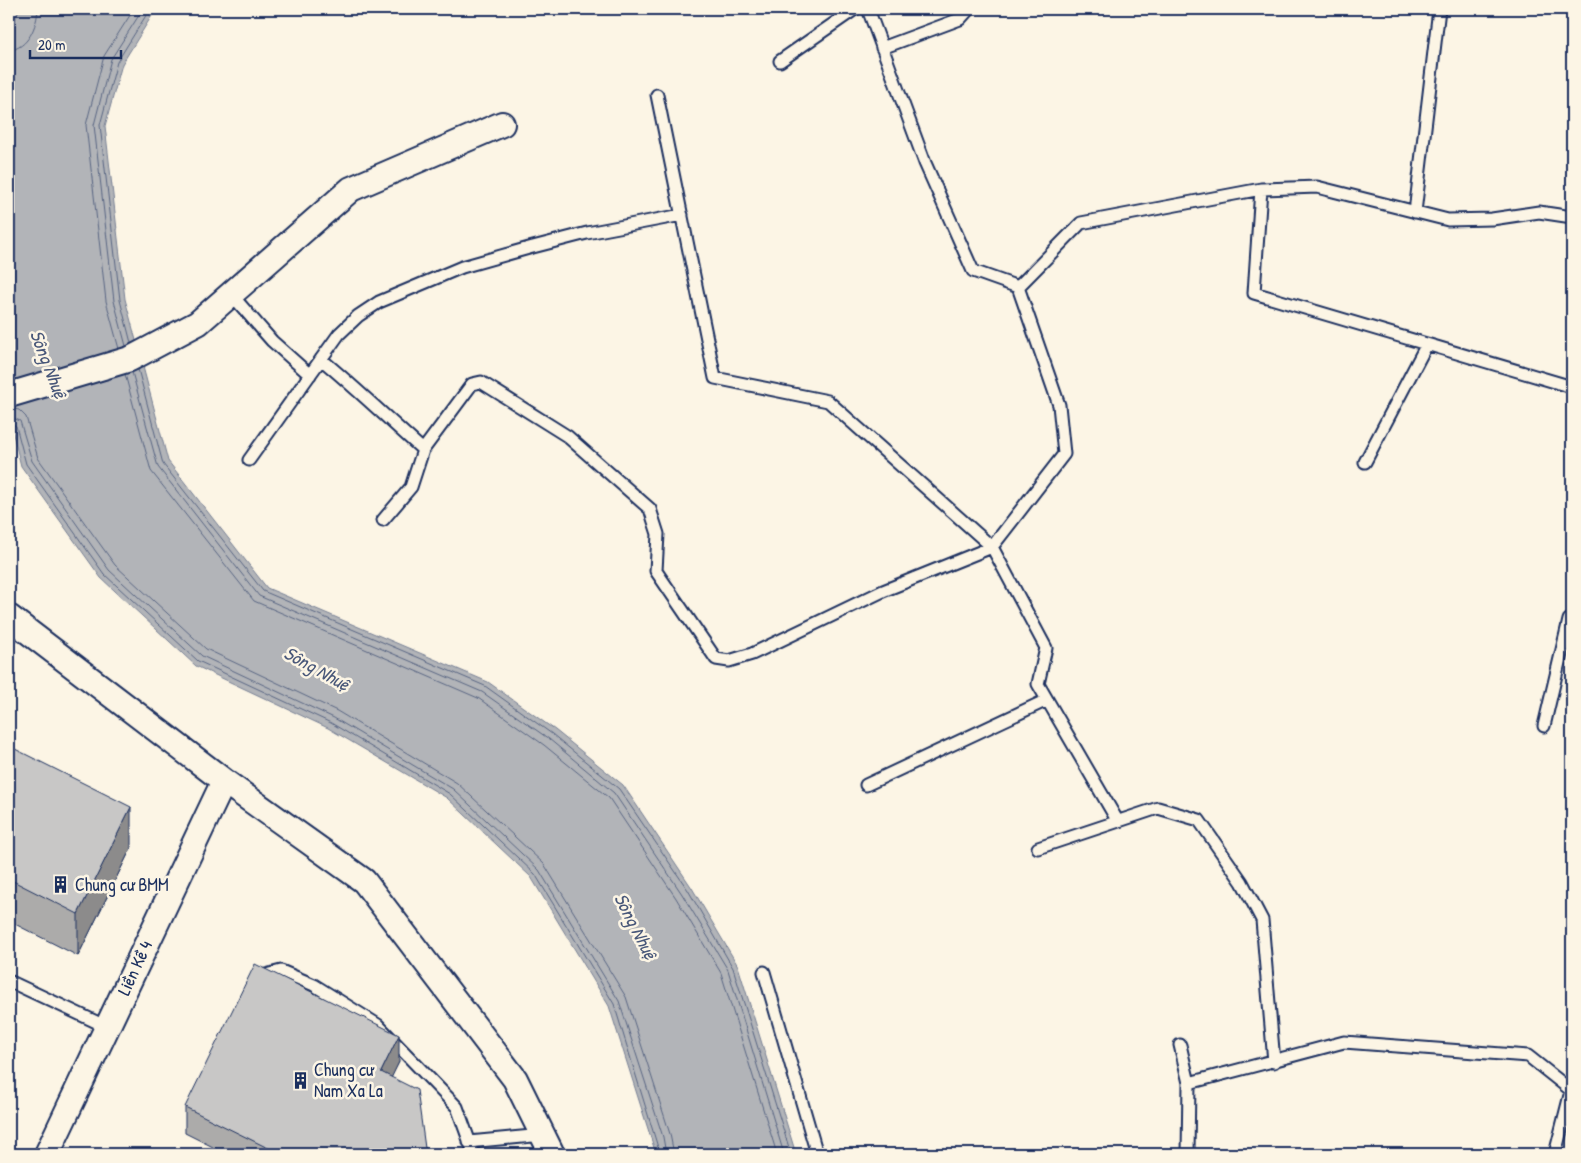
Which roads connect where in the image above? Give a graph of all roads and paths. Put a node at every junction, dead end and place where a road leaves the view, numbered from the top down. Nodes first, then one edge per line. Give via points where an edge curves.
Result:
1 (855, 9) edge
2 (868, 9) edge
3 (969, 9) edge
4 (1439, 9) edge
5 (882, 48) junction
6 (780, 61) dead end
7 (657, 94) dead end
8 (502, 124) dead end
9 (1261, 189) junction
10 (1415, 212) junction
11 (682, 215) junction
12 (1572, 217) edge
13 (1018, 287) junction
14 (231, 294) junction
15 (1427, 344) junction
16 (321, 359) junction
17 (310, 375) junction
18 (1572, 387) edge
19 (9, 395) edge
20 (423, 450) junction
21 (249, 460) dead end
22 (1365, 462) dead end
23 (383, 520) dead end
24 (992, 547) junction
25 (9, 617) edge
26 (1572, 620) edge
27 (1047, 700) junction
28 (1544, 726) dead end
29 (224, 781) junction
30 (866, 784) dead end
31 (1117, 820) junction
32 (1038, 848) dead end
33 (764, 972) dead end
34 (254, 978) edge
35 (9, 981) edge
36 (107, 1027) junction
37 (1180, 1045) dead end
38 (1274, 1062) junction
39 (1189, 1083) junction
40 (1572, 1090) edge
41 (469, 1142) junction
42 (548, 1145) edge
43 (47, 1154) edge
44 (474, 1154) edge
45 (817, 1154) edge
46 (1188, 1154) edge
47 (1555, 1154) edge

1 - 6 lane
2 - 5 lane
3 - 5 lane via 960,19
4 - 10 lane
5 - 13 lane via 925,162 973,271
7 - 11 lane
8 - 14 street via 351,189
9 - 10 lane via 1317,187
9 - 13 lane via 1081,223
9 - 15 lane via 1254,293
10 - 12 lane via 1448,220 1492,219 1539,212
11 - 16 lane via 528,248 462,267 406,289 358,316 339,334
11 - 24 lane via 715,378 828,400
13 - 24 lane via 1059,404 1064,454
14 - 17 lane via 272,341
14 - 19 street via 198,323 130,358
15 - 18 lane
15 - 22 lane
16 - 17 lane
16 - 20 lane
17 - 21 lane
20 - 23 lane via 411,487
20 - 24 lane via 472,384 481,382 566,436 650,509 658,534 656,572 716,658 729,661 752,654 883,591
24 - 27 lane via 1046,648 1038,684
25 - 29 street
26 - 28 lane via 1569,620
27 - 30 lane
27 - 31 lane
29 - 36 street, Liền Kề 4
29 - 42 street via 364,881 515,1079
31 - 32 lane
31 - 38 lane via 1158,808 1199,820 1242,882 1262,920
33 - 45 lane
34 - 41 lane via 281,972 314,985 378,1025 457,1107
35 - 36 lane
36 - 43 street, Liền Kề 4
37 - 39 lane
38 - 39 lane
38 - 40 lane via 1344,1042 1528,1056
39 - 46 lane
40 - 47 lane
41 - 42 lane
41 - 44 lane

